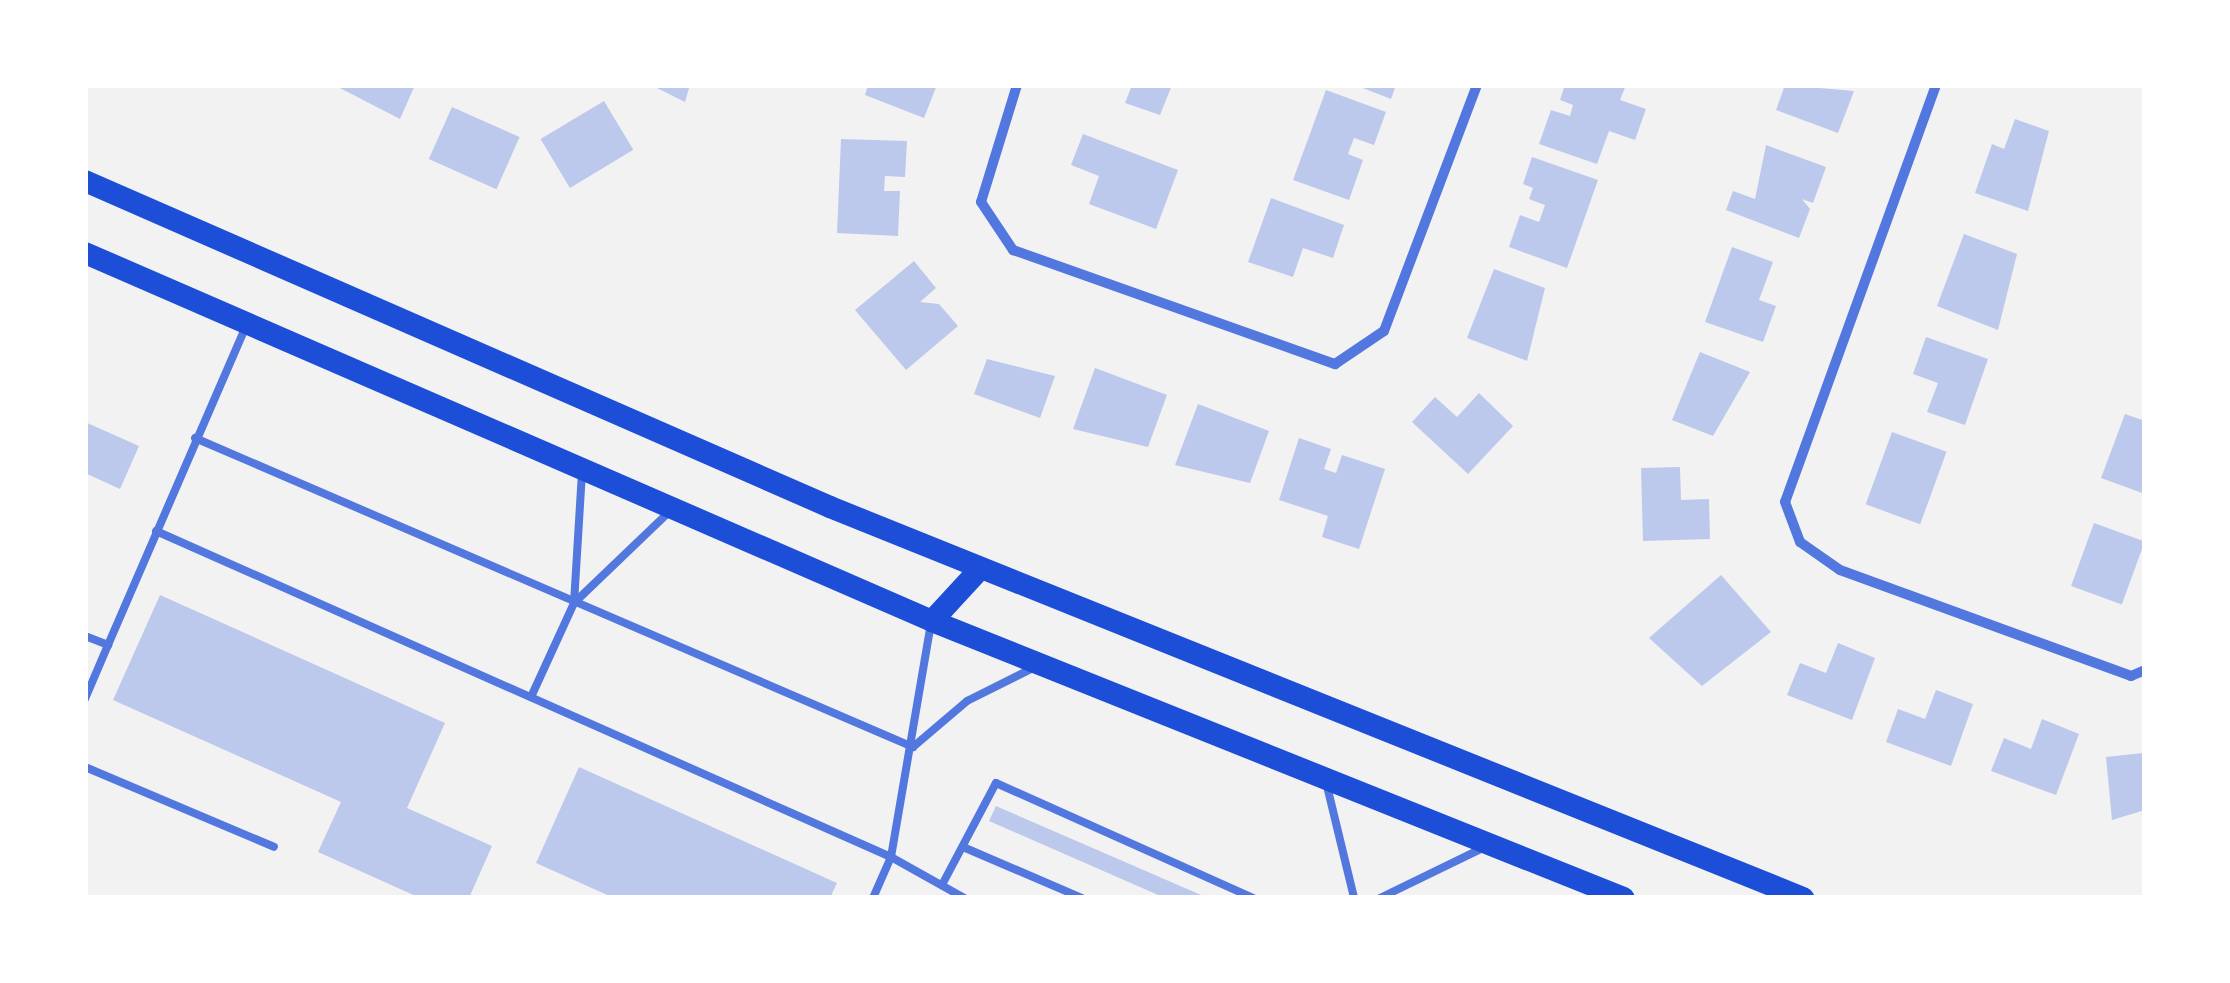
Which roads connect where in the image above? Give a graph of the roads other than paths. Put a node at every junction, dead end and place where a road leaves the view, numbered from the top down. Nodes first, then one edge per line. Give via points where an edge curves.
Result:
1 (1018, 85) edge
2 (1476, 85) edge
3 (1936, 85) edge
4 (85, 182) edge
5 (85, 253) edge
6 (247, 323) junction
7 (195, 438) junction
8 (582, 468) junction
9 (673, 509) junction
10 (156, 531) junction
11 (980, 569) junction
12 (574, 603) junction
13 (932, 621) junction
14 (85, 636) edge
15 (108, 645) junction
16 (1043, 665) junction
17 (2145, 670) edge
18 (531, 697) junction
19 (85, 700) edge
20 (913, 747) junction
21 (85, 766) edge
22 (1327, 783) junction
23 (1487, 846) junction
24 (274, 847) dead end
25 (962, 847) junction
26 (891, 856) junction
27 (944, 883) junction
28 (873, 898) edge
29 (964, 898) edge
30 (1082, 898) edge
31 (1253, 898) edge
32 (1354, 898) edge
33 (1380, 898) edge
34 (1624, 898) edge
35 (1800, 898) edge

1 - 2 street via 982,202 1013,250 1335,364 1384,331
3 - 17 street via 1785,502 1800,542 1840,570 2131,676
4 - 11 main road
5 - 6 main road
6 - 7 lane
6 - 8 main road
7 - 10 lane
7 - 12 lane
8 - 9 main road
8 - 12 lane via 586,520
9 - 12 lane
9 - 13 main road
10 - 15 lane
10 - 18 lane
11 - 13 main road
11 - 35 main road
12 - 18 lane
12 - 20 lane
13 - 16 main road
13 - 20 lane via 917,668
14 - 15 lane
15 - 19 lane
16 - 20 lane via 994,684
16 - 22 main road
18 - 26 lane
20 - 26 lane
21 - 24 lane
22 - 23 main road
22 - 32 lane
23 - 33 lane
23 - 34 main road
25 - 27 lane
25 - 30 lane
25 - 31 lane via 996,783
26 - 27 lane
26 - 28 lane
27 - 29 lane

